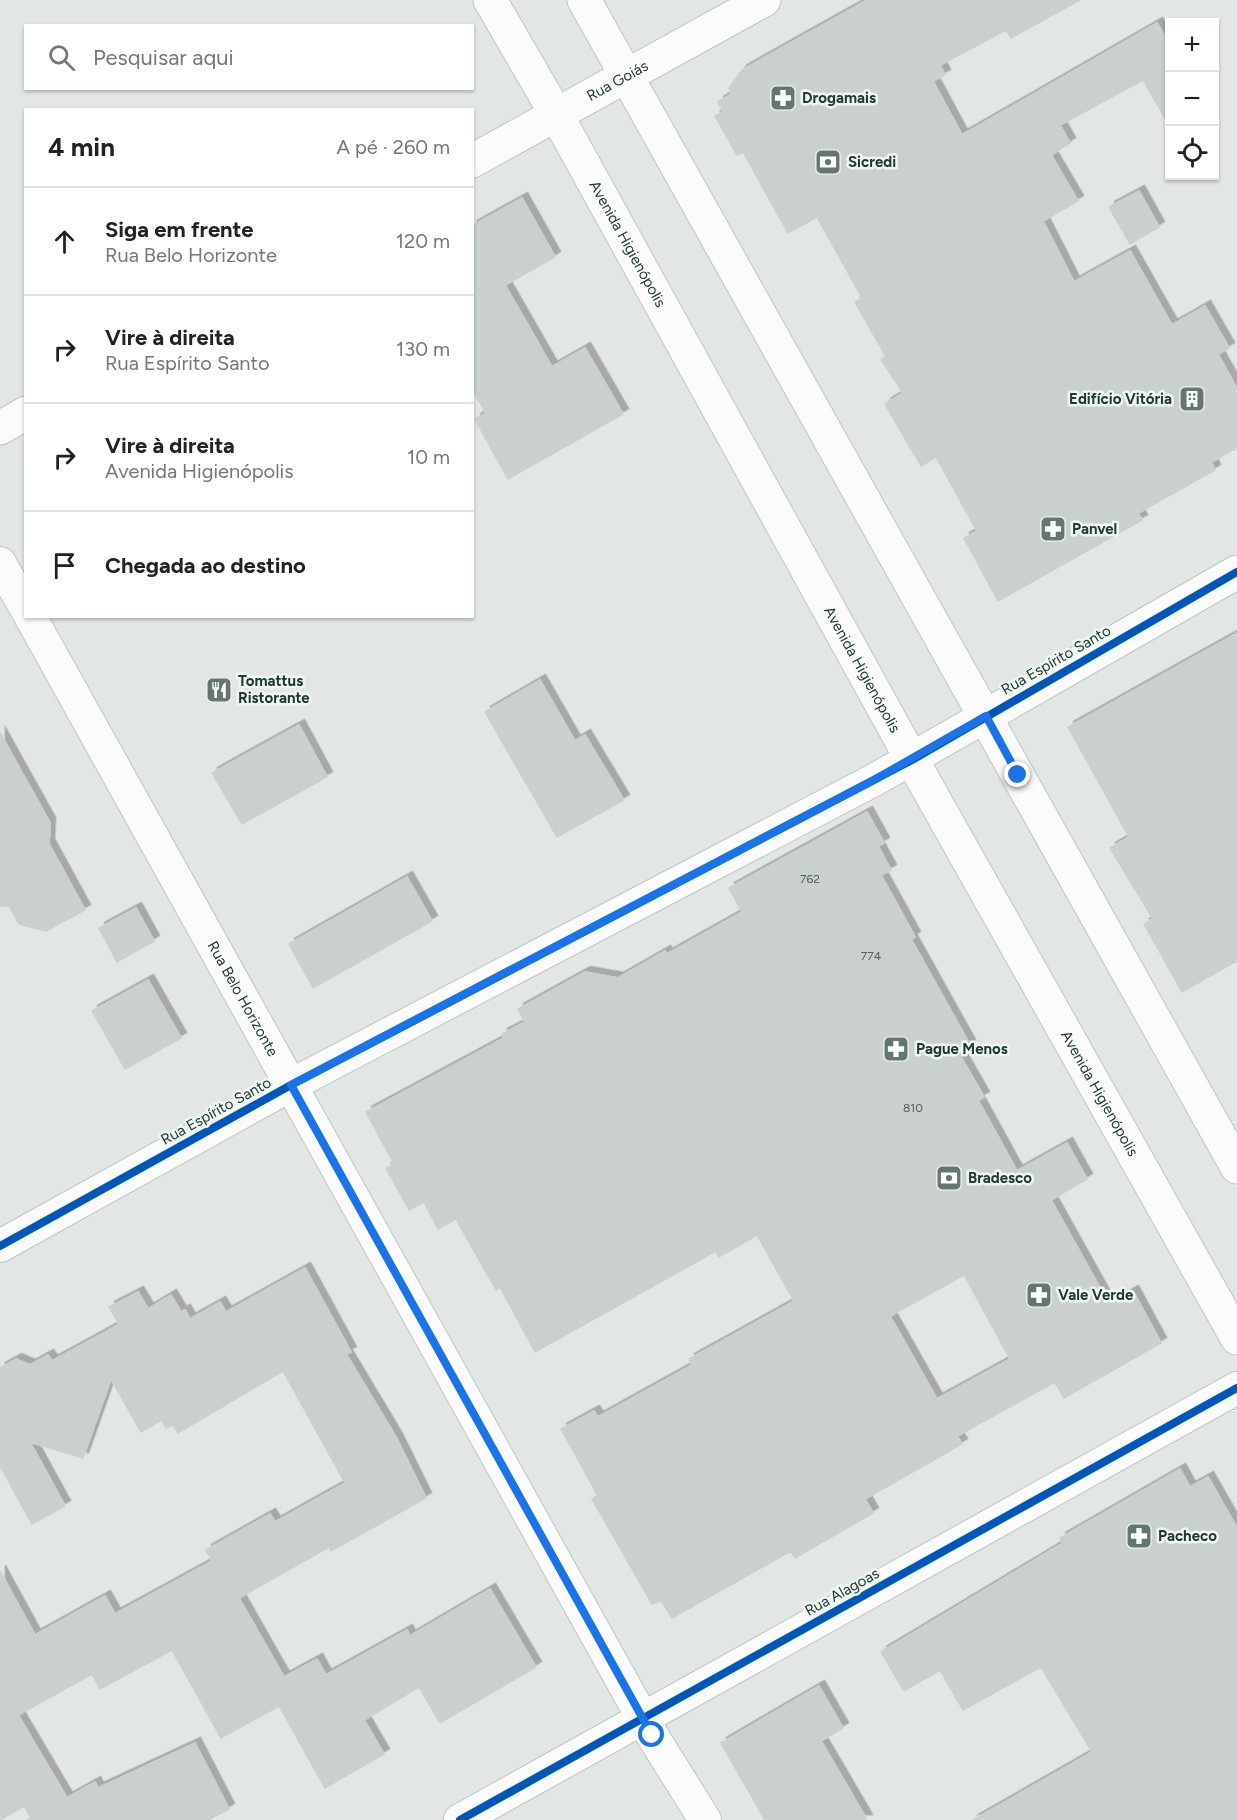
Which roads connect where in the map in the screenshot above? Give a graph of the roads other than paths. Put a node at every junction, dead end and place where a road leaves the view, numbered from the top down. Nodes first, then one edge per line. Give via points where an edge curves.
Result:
1 (490, 0) edge
2 (584, 0) edge
3 (764, 0) edge
4 (626, 75) junction
5 (556, 114) junction
6 (474, 160) edge
7 (24, 414) edge
8 (0, 428) edge
9 (0, 563) edge
10 (1237, 572) edge
11 (24, 605) edge
12 (31, 618) edge
13 (986, 716) junction
14 (912, 760) junction
15 (291, 1085) junction
16 (1237, 1167) edge
17 (0, 1246) edge
18 (1237, 1338) edge
19 (1237, 1388) edge
20 (643, 1718) junction
21 (460, 1820) edge
22 (705, 1820) edge

1 - 5 main road, Avenida Higienópolis
2 - 4 main road
3 - 4 main road, Rua Goiás
4 - 5 main road, Rua Goiás
4 - 13 main road
5 - 6 main road, Rua Goiás
5 - 14 main road, Avenida Higienópolis
7 - 8 main road
9 - 11 street
10 - 13 main road, Rua Espírito Santo
12 - 15 street, Rua Belo Horizonte
13 - 14 street, Rua Espírito Santo
13 - 16 main road
14 - 15 street, Rua Espírito Santo
14 - 18 main road, Avenida Higienópolis
15 - 17 street, Rua Espírito Santo
15 - 20 street, Rua Belo Horizonte
19 - 20 street, Rua Alagoas
20 - 21 street, Rua Alagoas
20 - 22 street, Rua Belo Horizonte

